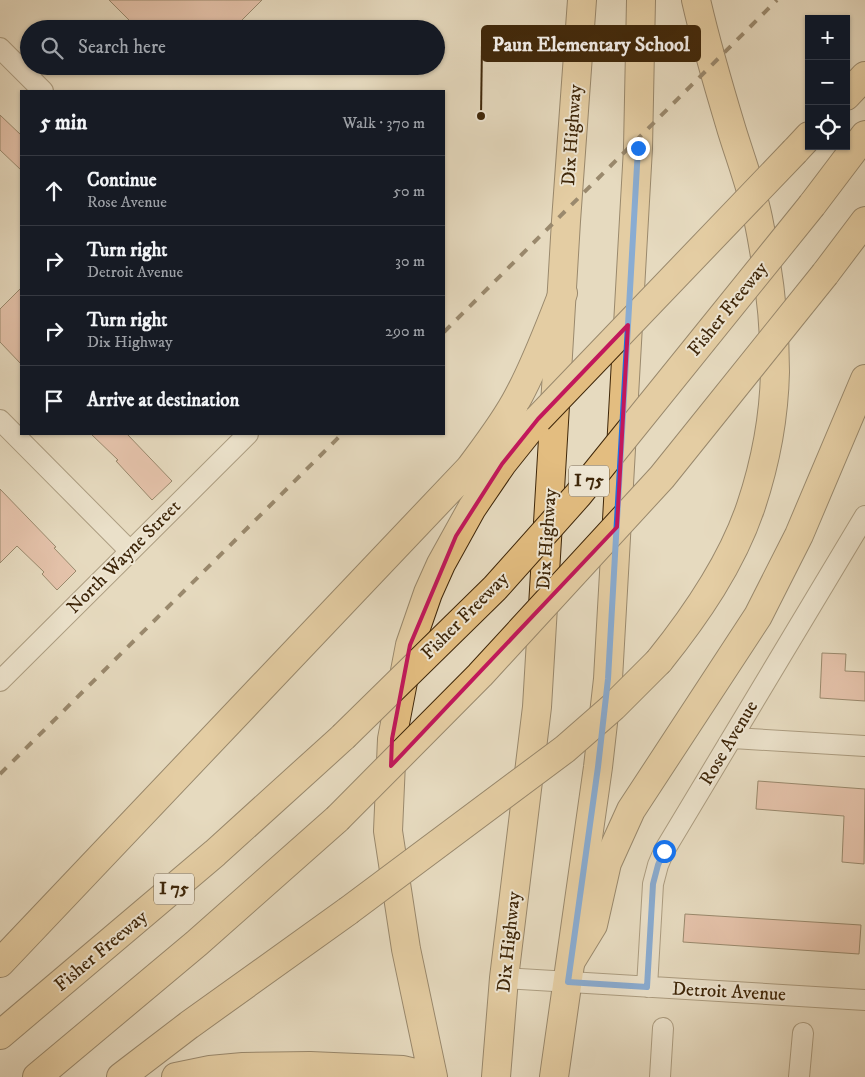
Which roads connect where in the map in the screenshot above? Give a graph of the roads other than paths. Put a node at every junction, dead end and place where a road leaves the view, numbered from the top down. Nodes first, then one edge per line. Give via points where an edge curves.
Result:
1 (582, 0) edge
2 (642, 0) edge
3 (696, 0) edge
4 (0, 48) edge
5 (20, 68) edge
6 (27, 75) edge
7 (865, 76) edge
8 (42, 90) edge
9 (850, 92) edge
10 (865, 135) edge
11 (802, 144) edge
12 (865, 221) edge
13 (563, 293) junction
14 (865, 379) edge
15 (0, 420) edge
16 (247, 435) edge
17 (865, 516) edge
18 (130, 551) junction
19 (0, 681) edge
20 (733, 738) junction
21 (865, 746) edge
22 (0, 963) edge
23 (570, 972) junction
24 (504, 978) junction
25 (647, 987) junction
26 (865, 1000) edge
27 (663, 1028) dead end
28 (803, 1033) dead end
29 (0, 1036) edge
30 (37, 1077) edge
31 (121, 1077) edge
32 (176, 1077) edge
33 (432, 1077) edge
34 (496, 1077) edge
35 (554, 1077) edge
36 (660, 1077) edge
37 (799, 1077) edge

1 - 13 main road, Dix Highway
2 - 23 main road via 638,148 608,679
3 - 31 main road, bridge via 758,217 772,308 775,372 766,445 750,508 708,594 659,661 565,749
4 - 5 street
6 - 8 street
7 - 9 main road
10 - 29 main road, Fisher Freeway / I 75, bridge via 578,495 495,588 343,737 215,853
11 - 33 main road, bridge via 538,419 477,501 428,594 410,645 392,739 388,831 406,950
12 - 30 main road, I 75, bridge via 662,477 480,675 337,819 197,943
13 - 22 main road via 518,397 499,430 470,468
13 - 24 main road, Dix Highway via 537,706
14 - 23 main road via 799,535 758,616 631,810 607,863 593,925
15 - 18 street
16 - 18 street, North Wayne Street
17 - 20 street, Rose Avenue
18 - 19 street, North Wayne Street
20 - 21 street
20 - 25 street, Rose Avenue via 658,865 653,884
23 - 24 street, Detroit Avenue
23 - 25 street, Detroit Avenue
23 - 35 main road
24 - 34 main road, Dix Highway
25 - 26 street, Detroit Avenue
27 - 36 street
28 - 37 street
32 - 33 main road via 243,1067 310,1066 403,1070

